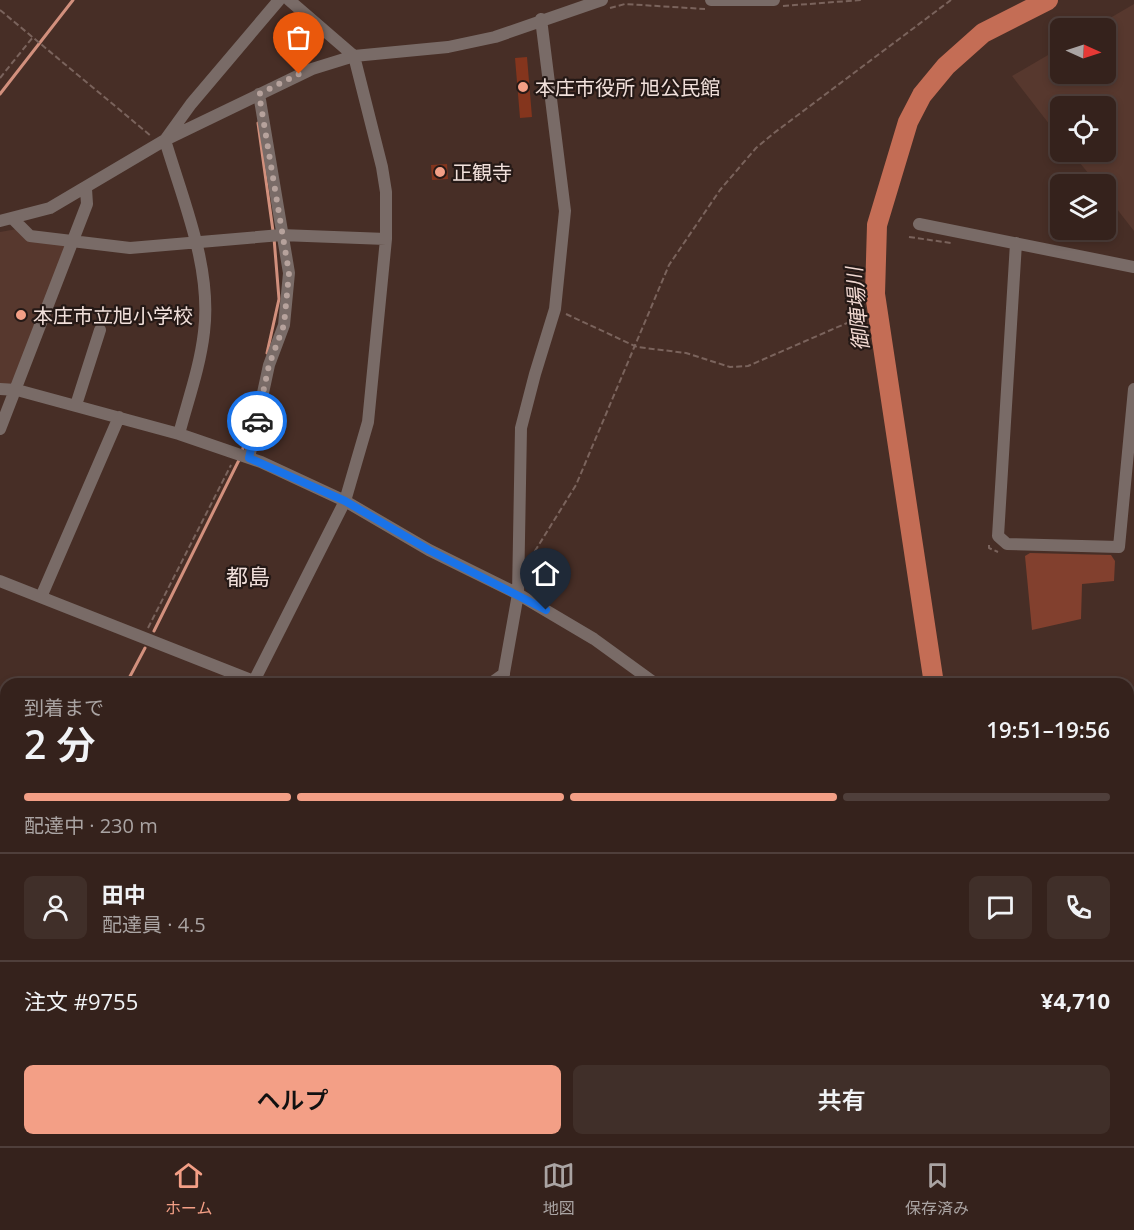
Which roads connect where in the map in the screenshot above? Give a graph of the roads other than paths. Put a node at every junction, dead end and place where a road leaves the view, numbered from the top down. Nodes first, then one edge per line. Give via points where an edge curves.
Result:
1 (279, 0) edge
2 (289, 0) edge
3 (779, 3) edge
4 (603, 5) edge
5 (712, 5) edge
6 (541, 19) junction
7 (354, 56) junction
8 (259, 94) junction
9 (165, 140) junction
10 (86, 189) junction
11 (13, 219) junction
12 (0, 220) edge
13 (919, 224) dead end
14 (281, 235) junction
15 (386, 239) junction
16 (73, 242) junction
17 (196, 243) junction
18 (1016, 243) junction
19 (1134, 267) edge
20 (100, 330) dead end
21 (0, 389) edge
22 (1134, 389) edge
23 (17, 390) junction
24 (76, 405) junction
25 (119, 417) junction
26 (0, 429) edge
27 (179, 434) junction
28 (242, 456) junction
29 (345, 501) junction
30 (0, 581) edge
31 (518, 594) junction
32 (41, 597) junction
33 (248, 678) edge
34 (260, 678) edge
35 (503, 678) edge
36 (648, 678) edge

1 - 9 street
2 - 7 street
3 - 5 street
4 - 6 street
6 - 7 street via 495,36 448,47
6 - 31 street via 565,211 555,309 521,428
7 - 8 street via 287,79
7 - 15 street via 382,167
8 - 9 street
8 - 14 street
9 - 10 street
9 - 17 street
10 - 11 street via 50,208
10 - 16 street via 87,204
11 - 12 street
11 - 16 street via 30,236
13 - 18 street
14 - 15 street
14 - 17 street
14 - 28 street via 289,273 284,325
15 - 29 street via 368,422
16 - 17 street via 130,248
16 - 23 street
17 - 27 street via 203,274 205,330
18 - 19 street
18 - 22 street via 998,536 1007,544 1119,546
20 - 24 street
21 - 23 street
23 - 24 street
23 - 26 street
24 - 25 street
25 - 27 street
25 - 32 street
27 - 28 street
28 - 29 street
29 - 31 street via 429,550
29 - 34 street
30 - 32 street
31 - 35 street
31 - 36 street via 594,639
32 - 33 street

